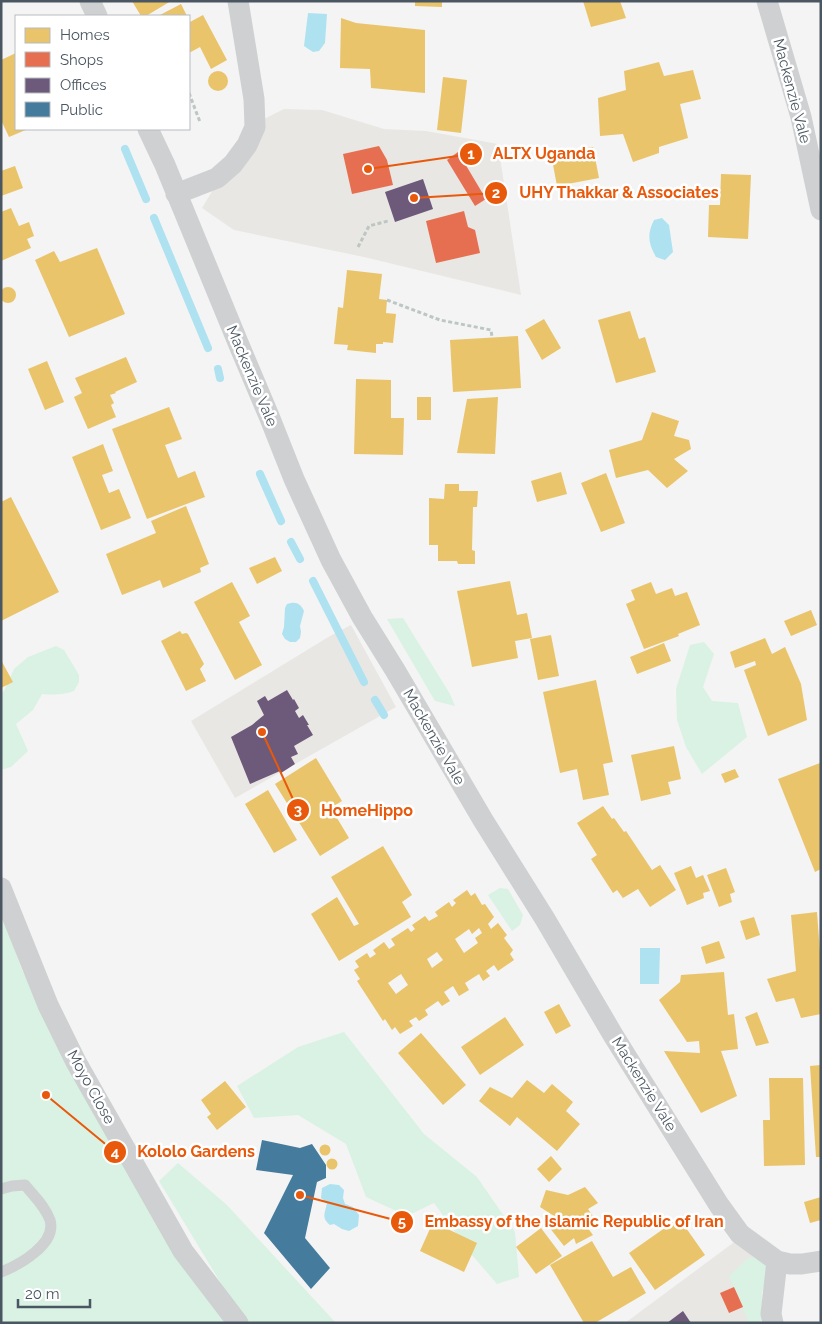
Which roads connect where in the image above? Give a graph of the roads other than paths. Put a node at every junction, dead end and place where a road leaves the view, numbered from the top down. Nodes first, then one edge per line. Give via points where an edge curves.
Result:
1 (90, 1) edge
2 (238, 1) edge
3 (766, 1) edge
4 (97, 15) edge
5 (148, 130) edge
6 (176, 194) junction
7 (821, 210) edge
8 (1, 888) edge
9 (1, 1189) edge
10 (777, 1261) junction
11 (821, 1261) edge
12 (1, 1272) edge
13 (238, 1323) edge
14 (773, 1323) edge

1 - 4 street
2 - 6 street via 254,99 255,127 233,164 217,178
3 - 7 street, Mackenzie Vale via 801,117
5 - 6 street, Mackenzie Vale
6 - 10 street, Mackenzie Vale via 294,479 340,580 719,1205 740,1234
8 - 13 street, Moyo Close via 48,1005 76,1062 183,1251
9 - 12 lane via 25,1185 42,1205 50,1221 46,1242 31,1256
10 - 11 street, Mackenzie Vale via 790,1264
10 - 14 street via 771,1314

